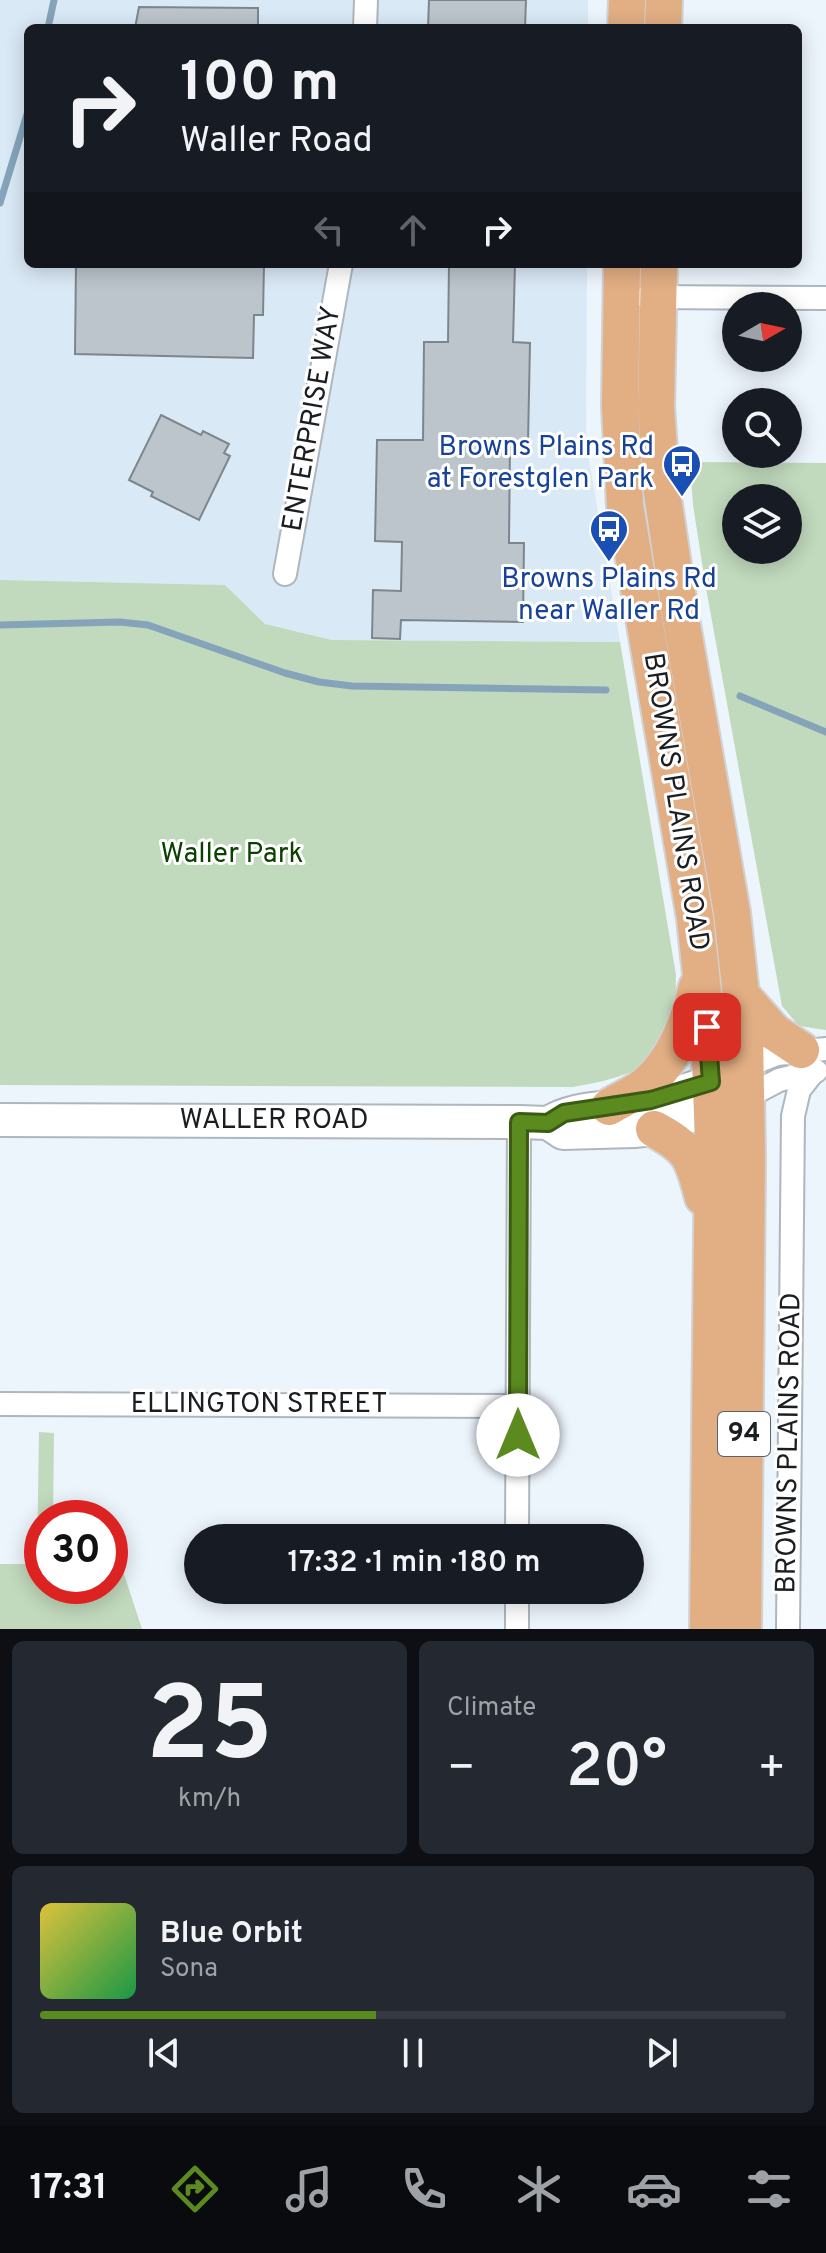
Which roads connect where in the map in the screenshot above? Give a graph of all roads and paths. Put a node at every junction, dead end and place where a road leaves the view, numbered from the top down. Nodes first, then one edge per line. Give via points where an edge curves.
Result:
1 (366, 0) edge
2 (627, 0) edge
3 (664, 0) edge
4 (365, 24) edge
5 (626, 24) edge
6 (663, 24) edge
7 (340, 268) edge
8 (622, 280) edge
9 (659, 280) edge
10 (826, 298) edge
11 (285, 574) dead end
12 (702, 967) junction
13 (743, 997) junction
14 (817, 1060) edge
15 (747, 1081) junction
16 (712, 1095) junction
17 (609, 1107) junction
18 (0, 1120) edge
19 (534, 1123) junction
20 (654, 1129) junction
21 (712, 1233) junction
22 (0, 1404) edge
23 (518, 1406) junction
24 (517, 1524) edge
25 (517, 1604) edge
26 (517, 1629) edge
27 (708, 1629) edge
28 (743, 1629) edge
29 (788, 1629) edge

1 - 4 street
2 - 5 main road
3 - 6 main road
7 - 11 street, ENTERPRISE WAY
8 - 9 street
8 - 12 main road, BROWNS PLAINS ROAD / 94 via 625,506
9 - 10 street
9 - 13 main road, BROWNS PLAINS ROAD / 94 via 656,407 662,492
12 - 16 main road, BROWNS PLAINS ROAD / 94
12 - 17 main road via 686,1027 666,1060 646,1085
13 - 14 main road via 774,1032
13 - 15 main road, BROWNS PLAINS ROAD / 94
14 - 15 street via 779,1080
14 - 15 street via 777,1054
14 - 29 street, BROWNS PLAINS ROAD via 795,1099
15 - 16 street, WALLER ROAD
15 - 28 main road, BROWNS PLAINS ROAD / 94
16 - 17 street, WALLER ROAD
16 - 20 street, WALLER ROAD
16 - 21 main road, BROWNS PLAINS ROAD / 94
17 - 19 street, WALLER ROAD
18 - 19 street, WALLER ROAD
19 - 20 street, WALLER ROAD via 563,1133
19 - 23 street
20 - 21 main road via 689,1154
21 - 27 main road, BROWNS PLAINS ROAD / 94
22 - 23 street, ELLINGTON STREET
23 - 24 street
25 - 26 street

